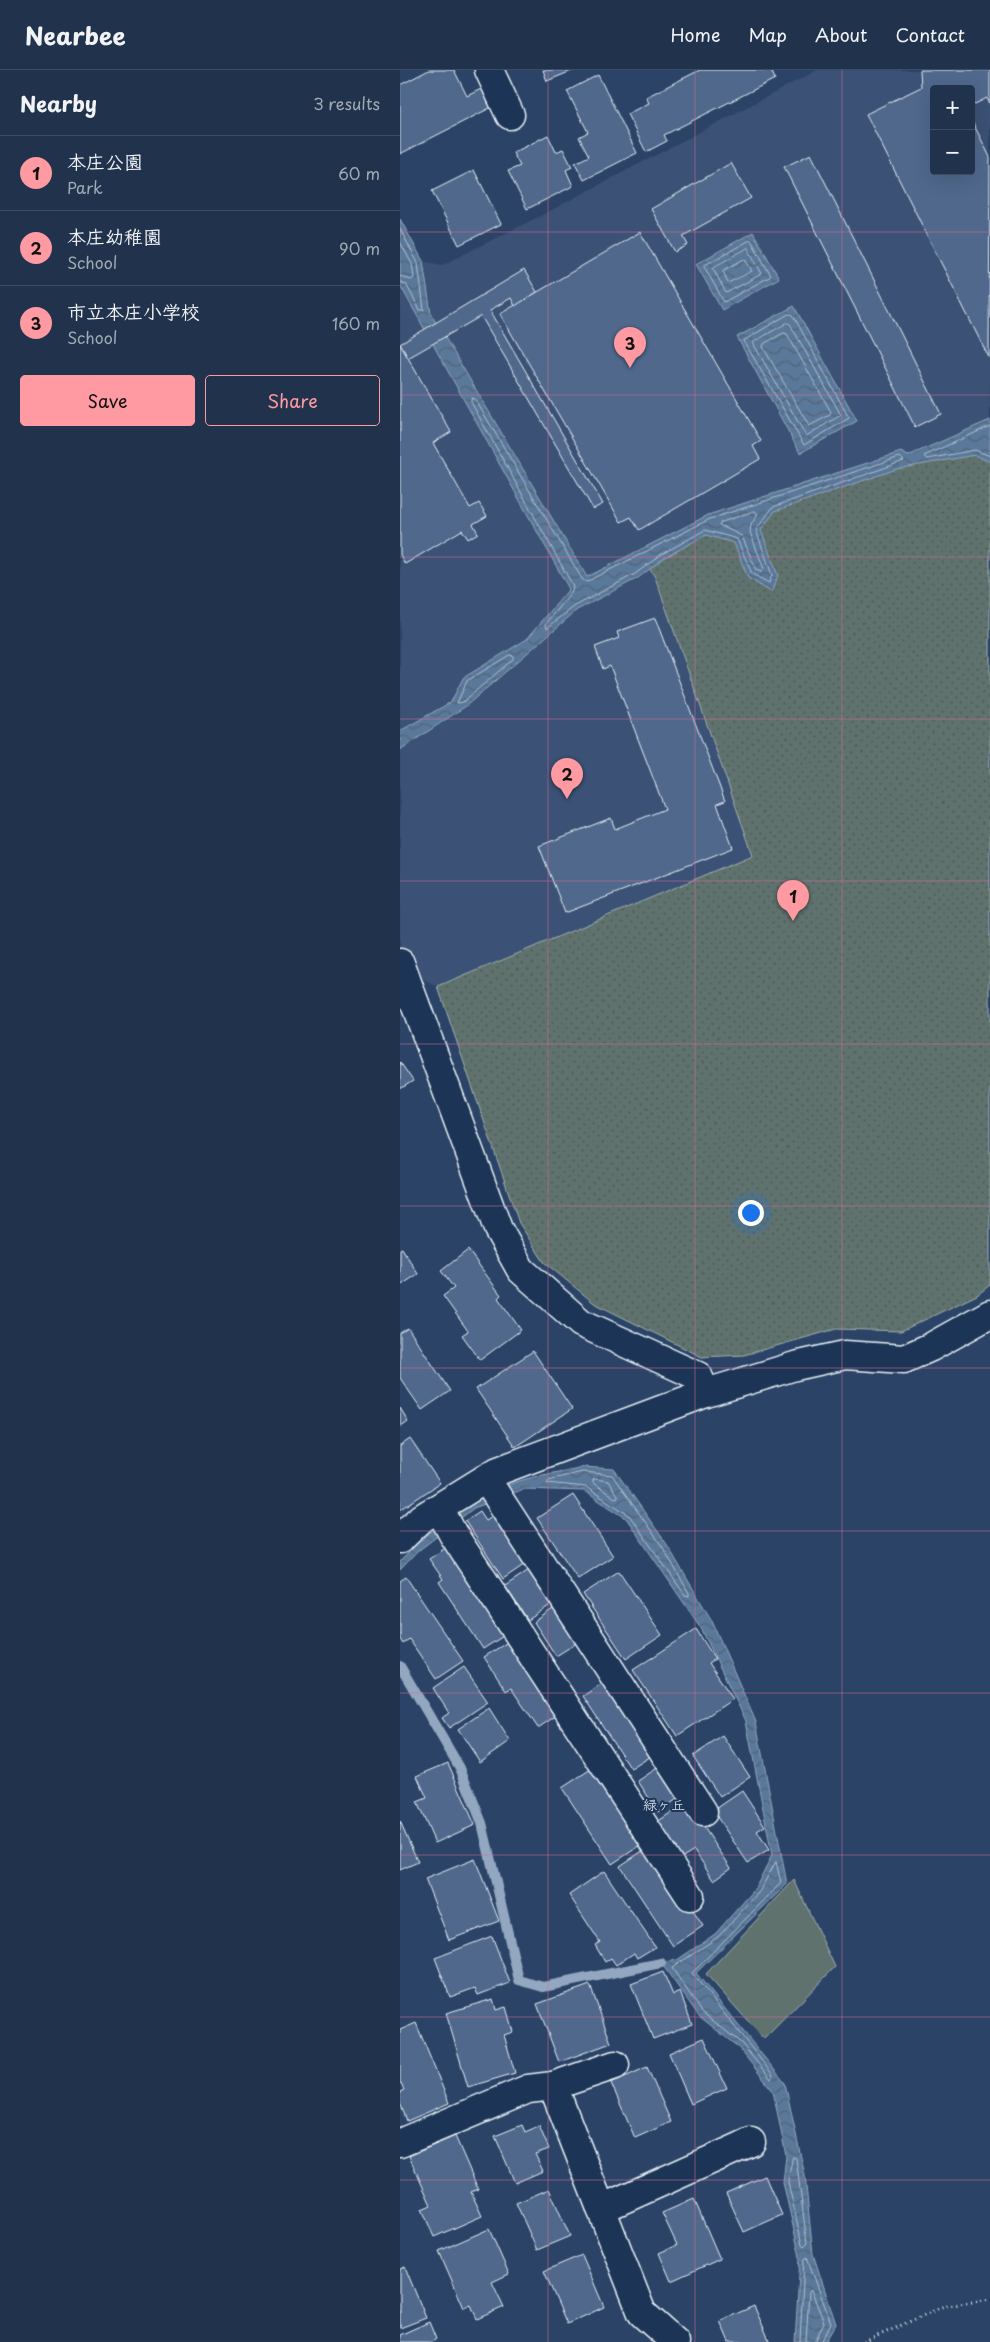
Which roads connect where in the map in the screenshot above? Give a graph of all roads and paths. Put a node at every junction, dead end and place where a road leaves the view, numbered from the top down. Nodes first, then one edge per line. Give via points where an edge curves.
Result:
1 (489, 70) edge
2 (510, 115) dead end
3 (403, 974) edge
4 (990, 1314) edge
5 (706, 1393) junction
6 (486, 1479) junction
7 (439, 1508) junction
8 (400, 1539) edge
9 (703, 1812) dead end
10 (690, 1896) dead end
11 (615, 2065) dead end
12 (553, 2086) junction
13 (751, 2142) dead end
14 (400, 2143) edge
15 (601, 2209) junction
16 (990, 2299) edge
17 (676, 2342) edge
18 (864, 2342) edge

1 - 2 street
3 - 5 street via 498,1229 521,1270 581,1323 698,1376
4 - 5 street via 904,1360 845,1355 795,1366
5 - 6 street
6 - 7 street
6 - 9 street
7 - 8 street via 422,1518
7 - 10 street
11 - 12 street
12 - 14 street via 528,2089
12 - 15 street
13 - 15 street
15 - 17 street via 642,2313
16 - 18 path via 942,2307

